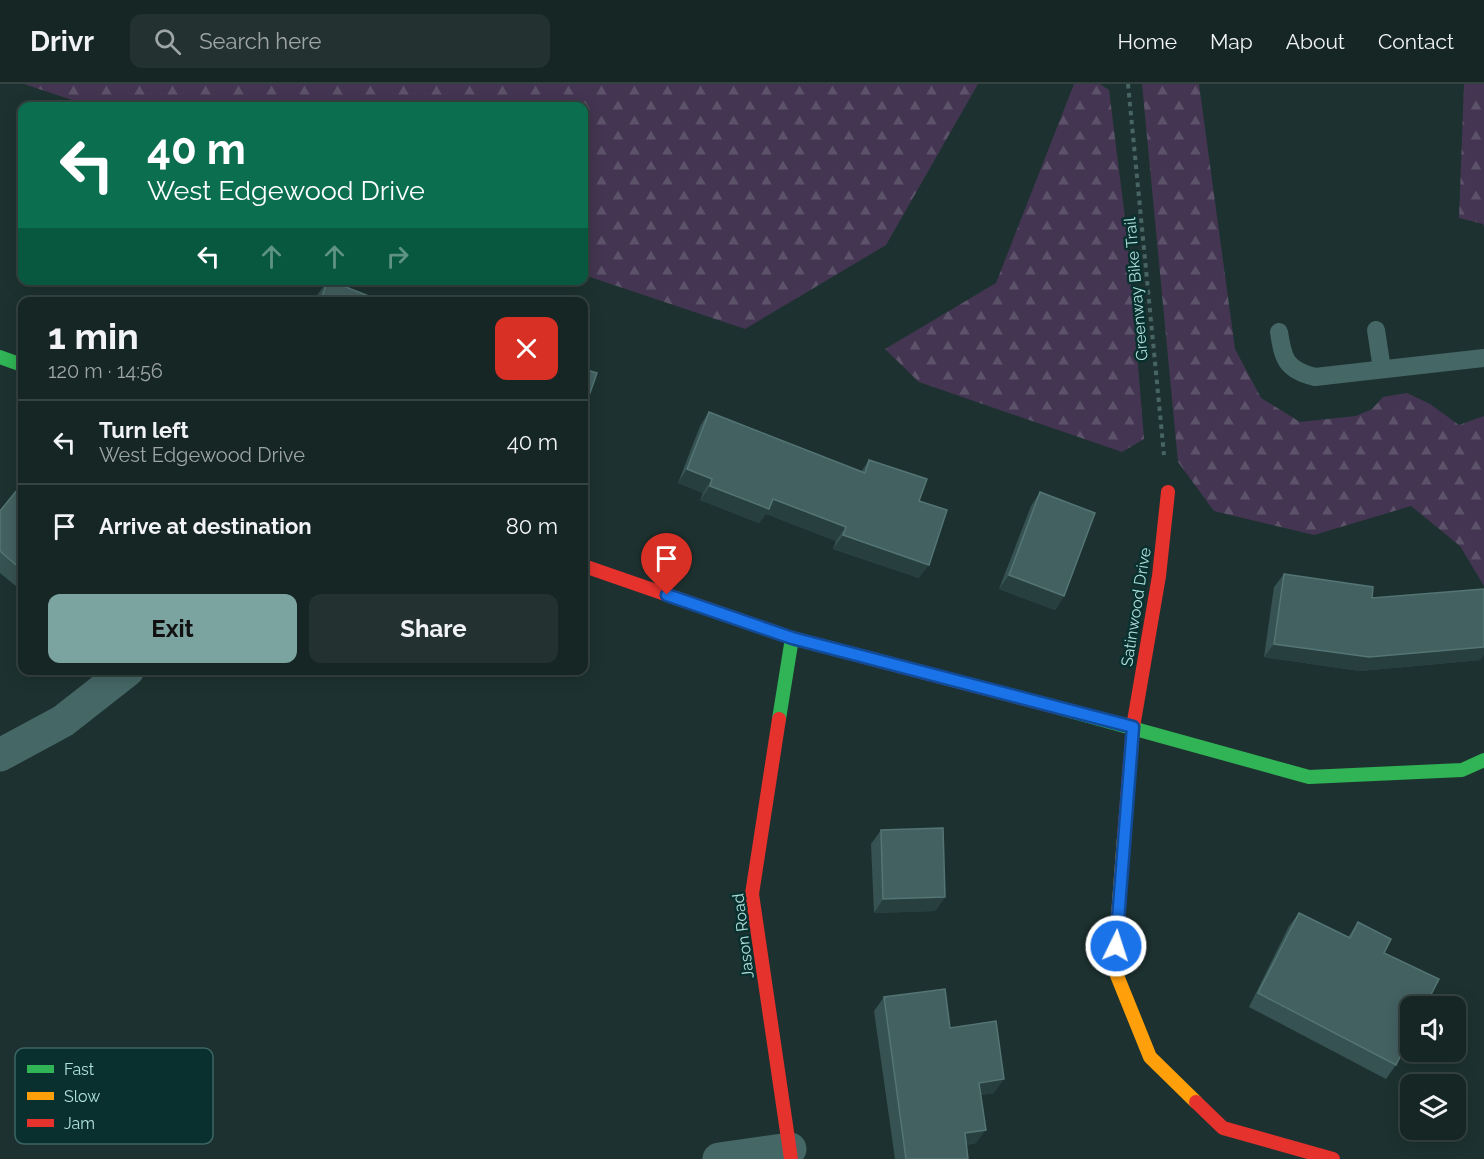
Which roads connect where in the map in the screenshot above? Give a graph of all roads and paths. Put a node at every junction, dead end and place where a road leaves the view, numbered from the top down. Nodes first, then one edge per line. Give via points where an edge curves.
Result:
1 (1128, 84) edge
2 (1376, 330) dead end
3 (1279, 332) dead end
4 (0, 357) edge
5 (1484, 358) edge
6 (18, 364) edge
7 (1382, 369) junction
8 (1168, 492) joint
9 (588, 567) edge
10 (792, 638) junction
11 (122, 675) edge
12 (1133, 727) junction
13 (0, 755) edge
14 (1484, 760) edge
15 (790, 1154) edge
16 (719, 1159) edge
17 (1334, 1159) edge

1 - 8 path, Greenway Bike Trail
2 - 7 lane
3 - 7 lane via 1287,364 1299,373 1315,377
4 - 6 street
5 - 7 lane
8 - 12 street, Satinwood Drive via 1159,576
9 - 10 street
10 - 12 street
10 - 15 street, Jason Road via 752,894
11 - 13 street via 63,721
12 - 14 street via 1309,777 1461,770
12 - 17 street, Satinwood Drive via 1114,968 1150,1057 1222,1128
15 - 16 street

